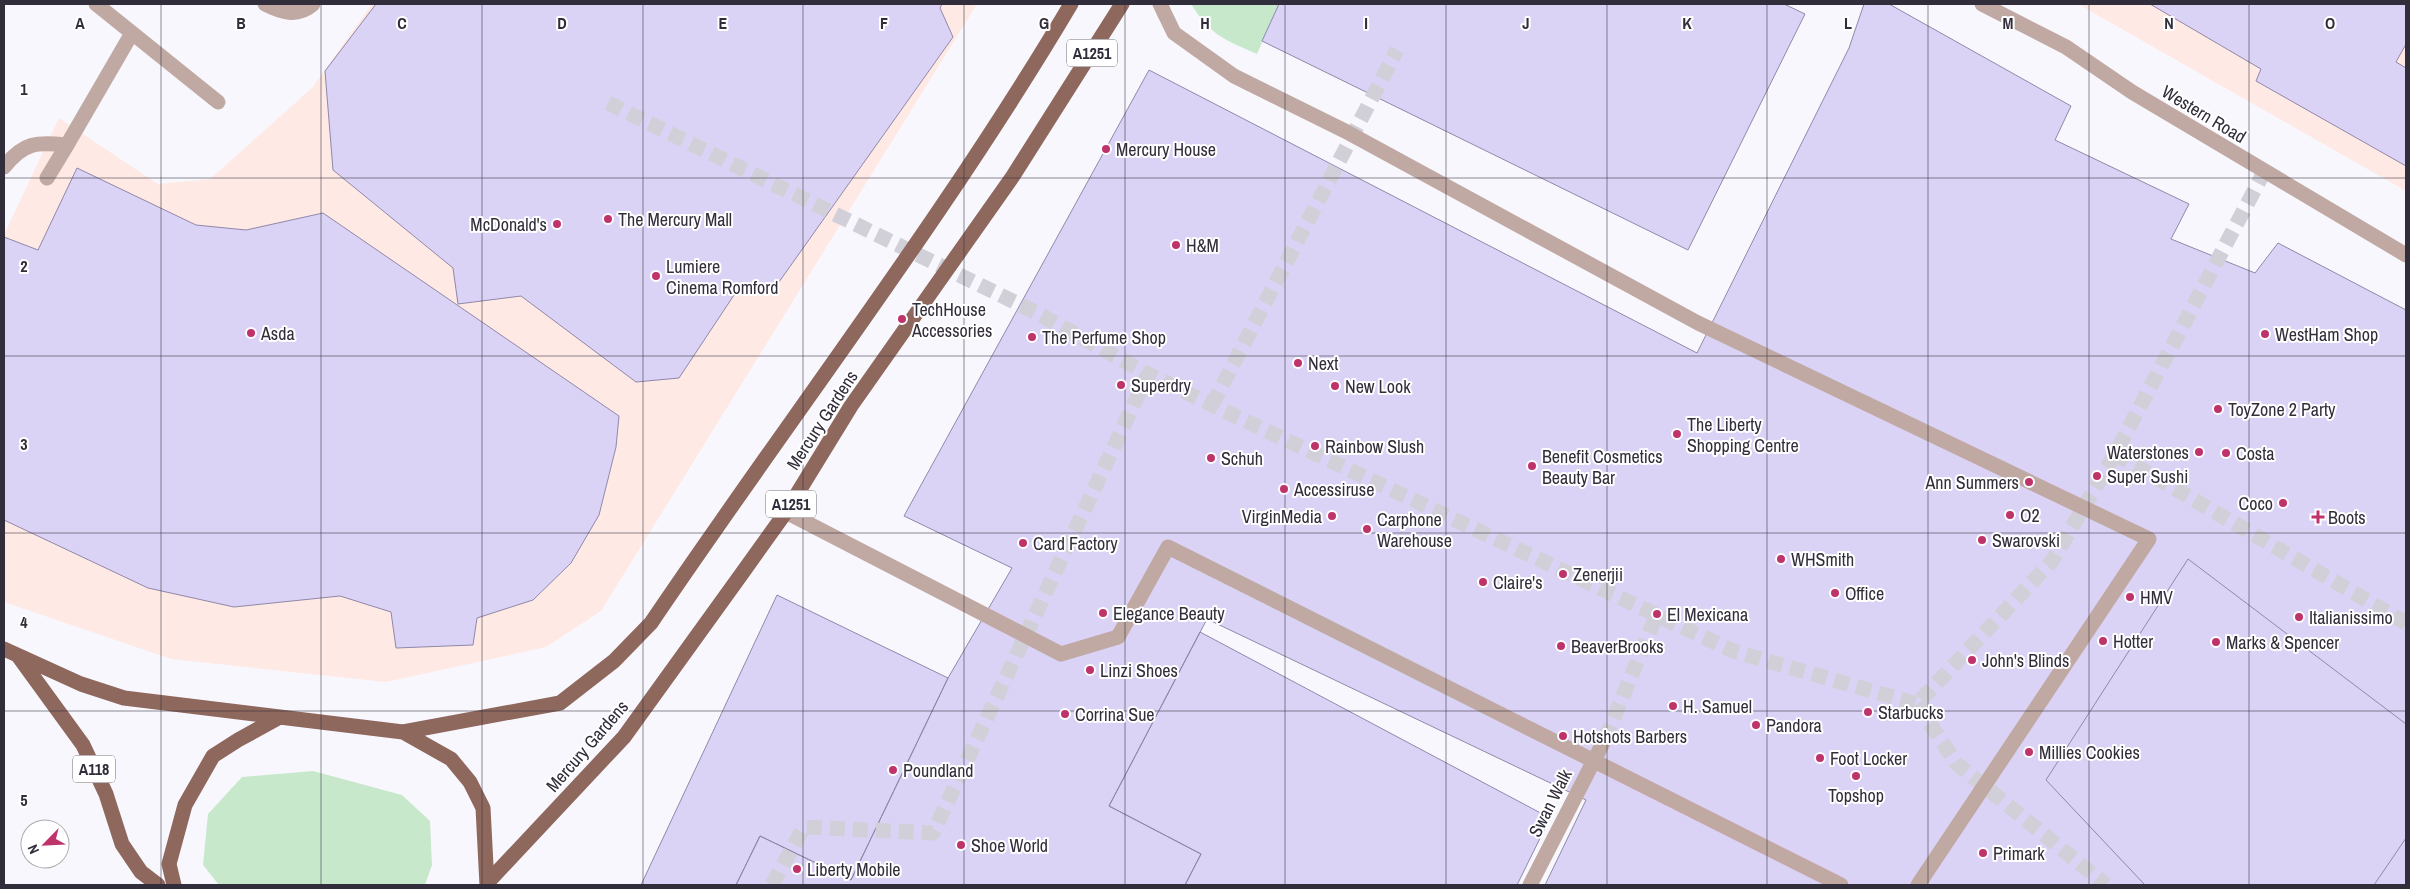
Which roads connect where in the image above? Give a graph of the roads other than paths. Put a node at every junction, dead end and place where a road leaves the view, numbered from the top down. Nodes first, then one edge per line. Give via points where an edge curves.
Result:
1 (96, 4) edge
2 (265, 4) edge
3 (312, 4) edge
4 (1072, 4) edge
5 (1122, 4) edge
6 (1160, 4) edge
7 (1982, 4) edge
8 (132, 33) junction
9 (218, 102) dead end
10 (67, 145) junction
11 (4, 167) edge
12 (47, 178) dead end
13 (2406, 255) edge
14 (786, 512) junction
15 (4, 649) edge
16 (18, 656) junction
17 (280, 717) junction
18 (403, 732) junction
19 (1605, 739) tunnel mouth
20 (488, 884) edge
21 (158, 885) edge
22 (174, 885) edge
23 (1530, 885) edge
24 (1841, 885) edge
25 (1918, 885) edge

1 - 8 street
2 - 3 street via 280,12 296,13
4 - 18 main road, Mercury Gardens / A1251 via 1017,95 651,622 614,661 560,703
5 - 14 main road, Mercury Gardens / A1251 via 1014,176 851,406
6 - 25 street via 1174,33 1234,76 1346,131 1698,323 2149,539
7 - 13 street, Western Road via 2066,47 2132,92
8 - 9 street
8 - 10 street
10 - 11 street via 42,143 16,152
10 - 12 street
14 - 20 main road, Mercury Gardens / A1251 via 624,737
14 - 24 street via 1061,654 1118,637 1168,548
15 - 16 main road, A118
16 - 17 main road, A118 via 81,684 124,698
16 - 21 main road, A118 via 83,745 106,794 122,844 141,872
17 - 18 main road, A118
17 - 22 main road via 213,756 185,805 169,864
18 - 20 main road, A118 via 451,759 470,782 483,808
19 - 23 street, Swan Walk

